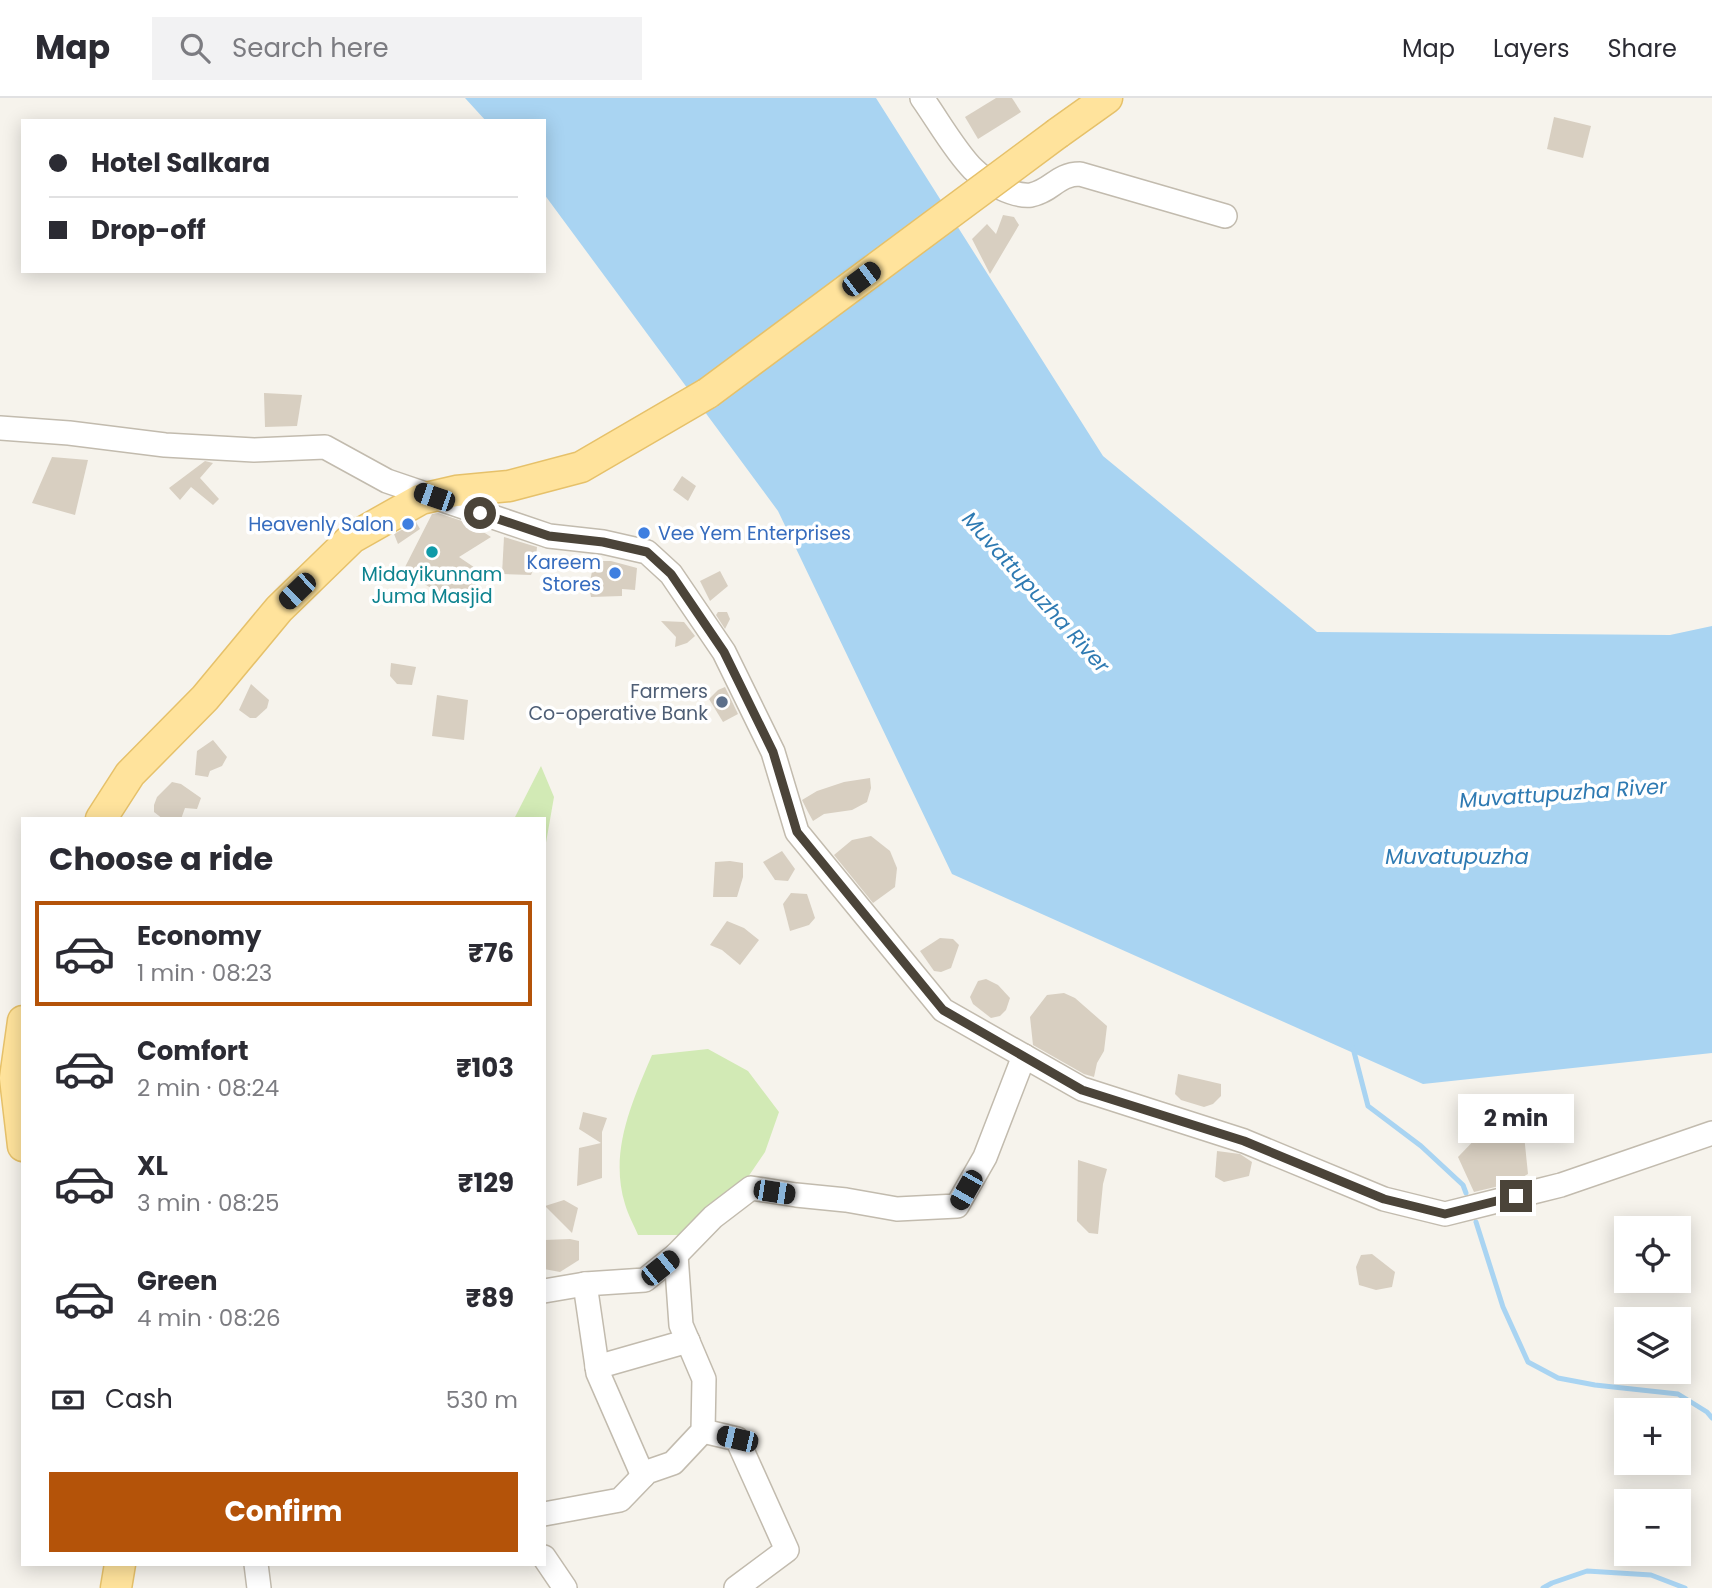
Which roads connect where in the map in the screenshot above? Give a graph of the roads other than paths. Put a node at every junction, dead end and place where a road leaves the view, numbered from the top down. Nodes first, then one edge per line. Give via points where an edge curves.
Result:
1 (922, 98) edge
2 (1107, 98) edge
3 (1225, 216) dead end
4 (0, 428) edge
5 (434, 497) junction
6 (102, 817) edge
7 (21, 1035) edge
8 (1024, 1056) junction
9 (21, 1129) edge
10 (1712, 1133) edge
11 (676, 1255) junction
12 (585, 1284) junction
13 (546, 1291) edge
14 (688, 1341) junction
15 (597, 1367) junction
16 (703, 1431) junction
17 (643, 1476) junction
18 (546, 1514) edge
19 (546, 1560) edge
20 (120, 1566) edge
21 (256, 1566) edge
22 (116, 1588) edge
23 (259, 1588) edge
24 (565, 1588) edge
25 (736, 1588) edge

1 - 3 street via 974,170 1012,194 1031,195 1065,176 1080,174
2 - 5 main road, bridge via 708,393 581,467 509,486
4 - 5 street via 165,445 254,450 325,447 387,481
5 - 6 main road via 421,499 352,538 279,609 205,698 130,774
5 - 8 street via 549,536 647,552 671,574 724,652 773,752 797,832 943,1010
7 - 9 main road via 15,1077
8 - 10 street via 1082,1090 1244,1141 1384,1199 1445,1214 1561,1185
8 - 11 street via 985,1157 957,1206 897,1209 751,1188 713,1217
11 - 12 street via 645,1280
11 - 14 street via 681,1325
12 - 13 street
12 - 15 street
14 - 15 street
14 - 16 street via 704,1379
15 - 17 street
16 - 17 street via 673,1463
16 - 25 street via 737,1439 787,1550
17 - 18 street via 620,1500
19 - 24 street
20 - 22 main road
21 - 23 street

